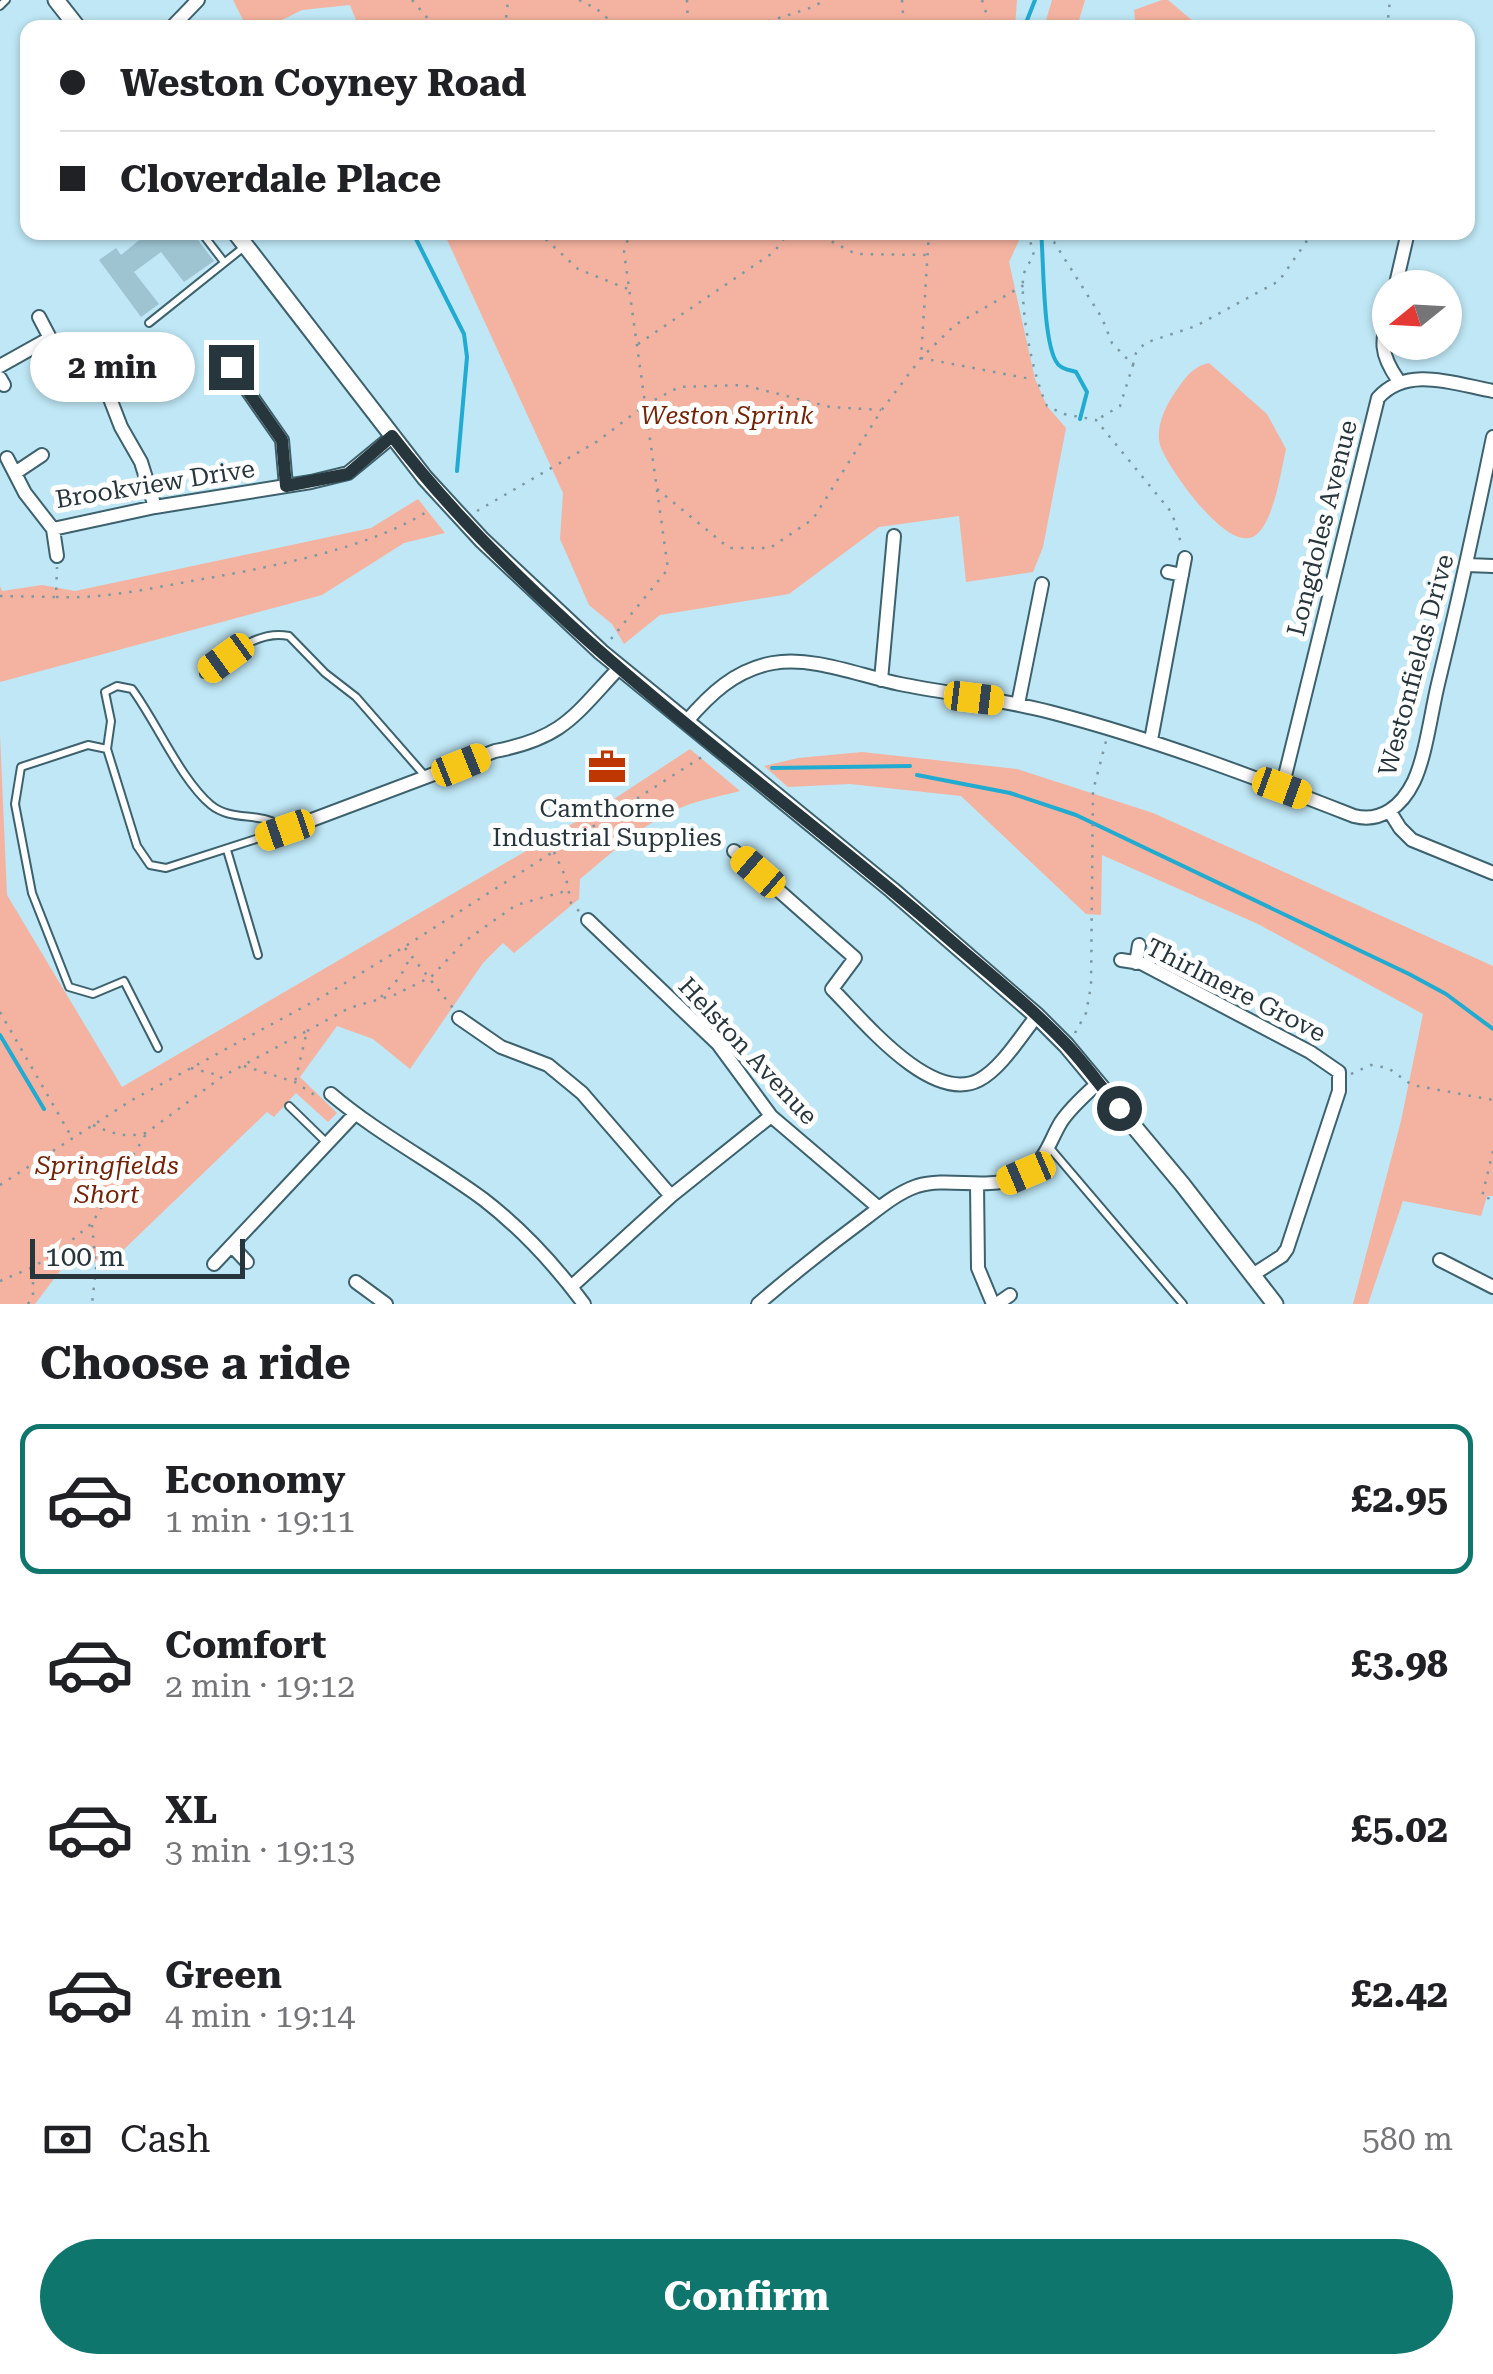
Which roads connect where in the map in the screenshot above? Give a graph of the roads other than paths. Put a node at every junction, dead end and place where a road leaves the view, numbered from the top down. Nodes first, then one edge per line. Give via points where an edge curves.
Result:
1 (6, 0) edge
2 (56, 0) edge
3 (198, 0) edge
4 (0, 6) edge
5 (72, 20) edge
6 (178, 20) edge
7 (207, 240) edge
8 (239, 240) edge
9 (241, 240) edge
10 (1406, 240) edge
11 (224, 262) junction
12 (1399, 270) edge
13 (39, 317) dead end
14 (149, 323) dead end
15 (50, 338) junction
16 (1386, 360) edge
17 (0, 366) edge
18 (231, 367) dead end
19 (1398, 380) junction
20 (1493, 391) edge
21 (392, 436) junction
22 (1493, 437) edge
23 (42, 454) dead end
24 (7, 458) dead end
25 (15, 473) junction
26 (286, 486) junction
27 (155, 506) junction
28 (53, 529) junction
29 (894, 536) dead end
30 (57, 556) road end
31 (1185, 558) road end
32 (1466, 565) junction
33 (1493, 566) edge
34 (1168, 572) dead end
35 (1182, 575) junction
36 (1042, 584) dead end
37 (619, 668) junction
38 (204, 674) dead end
39 (881, 680) junction
40 (1018, 704) junction
41 (686, 722) junction
42 (1150, 740) junction
43 (107, 749) junction
44 (427, 778) junction
45 (1282, 788) junction
46 (1390, 812) junction
47 (285, 830) junction
48 (227, 850) junction
49 (734, 851) dead end
50 (1493, 873) edge
51 (588, 920) road end
52 (1139, 945) dead end
53 (258, 955) dead end
54 (1120, 960) dead end
55 (1136, 962) junction
56 (1037, 1016) junction
57 (460, 1018) road end
58 (158, 1048) dead end
59 (1098, 1082) junction
60 (331, 1094) dead end
61 (289, 1106) dead end
62 (355, 1114) junction
63 (771, 1116) junction
64 (328, 1144) junction
65 (1050, 1148) junction
66 (977, 1184) junction
67 (672, 1196) junction
68 (880, 1208) junction
69 (232, 1246) junction
70 (1440, 1260) dead end
71 (247, 1262) dead end
72 (214, 1264) dead end
73 (1254, 1274) junction
74 (356, 1282) dead end
75 (572, 1287) junction
76 (1493, 1287) edge
77 (1010, 1295) dead end
78 (377, 1301) edge
79 (584, 1304) edge
80 (758, 1304) edge
81 (995, 1304) edge
82 (1183, 1304) edge
83 (1275, 1304) edge

1 - 4 lane
2 - 5 street
3 - 6 street
7 - 11 lane
8 - 11 lane
9 - 21 street
10 - 12 street
11 - 14 lane
13 - 15 street
15 - 17 street
15 - 27 street via 76,371 110,396
16 - 19 street
18 - 26 street via 282,440
19 - 20 street
19 - 45 street, Longdoles Avenue via 1376,402
21 - 26 street, Brookview Drive via 348,474
21 - 37 street via 444,500
22 - 32 street, Westonfields Drive
23 - 25 street
24 - 25 street, Brookview Drive
25 - 28 street, Brookview Drive
26 - 27 street, Brookview Drive
27 - 28 street, Brookview Drive
28 - 30 street
29 - 39 street
31 - 35 street
32 - 33 street
32 - 46 street, Westonfields Drive via 1414,781
34 - 35 street
35 - 42 street
36 - 40 street
37 - 41 street
37 - 44 street via 550,735
38 - 44 lane via 248,642 289,636 356,696
39 - 40 street, Westonfields Drive
39 - 41 street, Westonfields Drive via 808,663 773,663 713,690
40 - 42 street, Westonfields Drive
41 - 56 street
42 - 45 street, Westonfields Drive
43 - 47 lane via 106,692 132,689 213,808 268,818
43 - 48 lane via 137,846 150,865 166,868
43 - 58 lane via 88,746 21,767 15,804 36,907 69,987 93,994 124,982
44 - 47 street
45 - 46 street, Westonfields Drive via 1365,819
46 - 50 street via 1412,840
47 - 48 lane
48 - 53 lane
49 - 56 street via 856,958 832,989 928,1078 978,1080
51 - 63 street, Helston Avenue via 718,1044
52 - 55 street
54 - 55 street, Thirlmere Grove
55 - 73 street, Thirlmere Grove via 1310,1052 1341,1078 1287,1249
56 - 59 street
57 - 67 street via 501,1047 548,1065
59 - 65 street via 1059,1124
59 - 73 street
60 - 62 street
61 - 64 lane
62 - 64 street
62 - 75 street via 482,1200 532,1241
63 - 67 street
63 - 68 street, Helston Avenue
64 - 69 street
65 - 66 street via 1026,1173
65 - 82 lane
66 - 68 street via 919,1186
66 - 81 street via 978,1268
67 - 75 street
68 - 80 street
69 - 71 street
69 - 72 street
70 - 76 street
73 - 83 street
74 - 78 street
75 - 79 street
77 - 81 street

